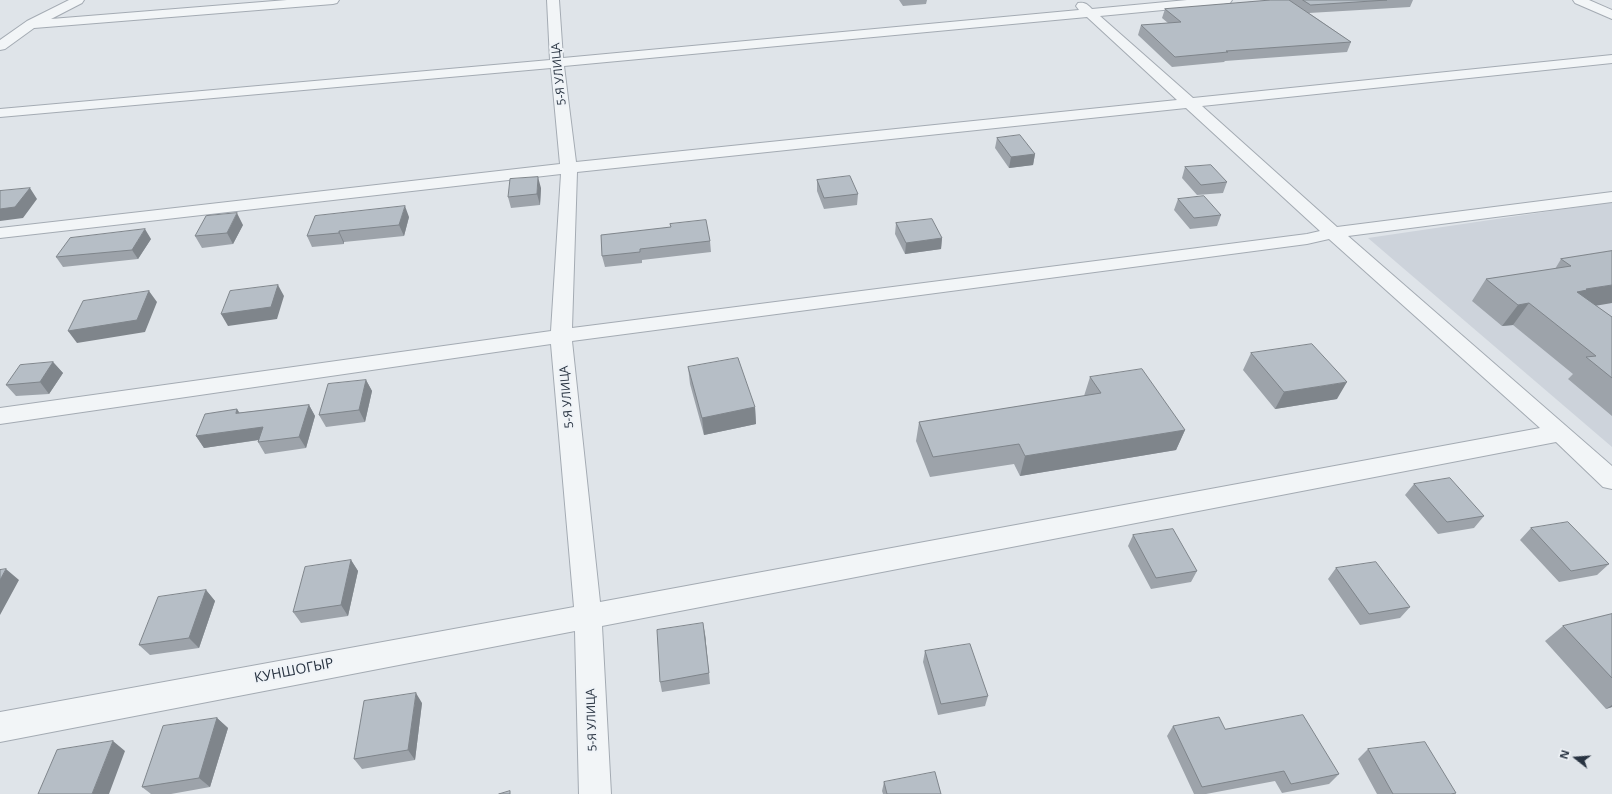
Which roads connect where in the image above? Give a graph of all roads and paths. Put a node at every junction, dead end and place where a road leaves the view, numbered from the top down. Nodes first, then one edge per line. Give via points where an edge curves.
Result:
1 (78, 0) edge
2 (333, 0) edge
3 (553, 0) edge
4 (1075, 0) edge
5 (1226, 0) edge
6 (1579, 0) edge
7 (1089, 12) junction
8 (1612, 15) edge
9 (31, 24) junction
10 (0, 46) edge
11 (1612, 59) edge
12 (557, 63) junction
13 (1189, 102) junction
14 (0, 112) edge
15 (570, 168) junction
16 (1612, 196) edge
17 (0, 233) edge
18 (1333, 233) junction
19 (561, 336) junction
20 (0, 416) edge
21 (1560, 433) junction
22 (1612, 480) edge
23 (588, 615) junction
24 (0, 727) edge
25 (595, 794) edge

1 - 9 street
2 - 9 street
3 - 12 street, 5-Я УЛИЦА
4 - 7 street
5 - 7 street
6 - 8 street
7 - 12 street
7 - 13 street
9 - 10 street
11 - 13 street
12 - 14 street
12 - 15 street, 5-Я УЛИЦА
13 - 15 street
13 - 18 street
15 - 17 street
15 - 19 street, 5-Я УЛИЦА
16 - 18 street
18 - 19 street via 1299,240
18 - 21 street
19 - 20 street
19 - 23 street, 5-Я УЛИЦА
21 - 22 street
21 - 23 street, КУНШОГЫР
23 - 24 street, КУНШОГЫР
23 - 25 street, 5-Я УЛИЦА

